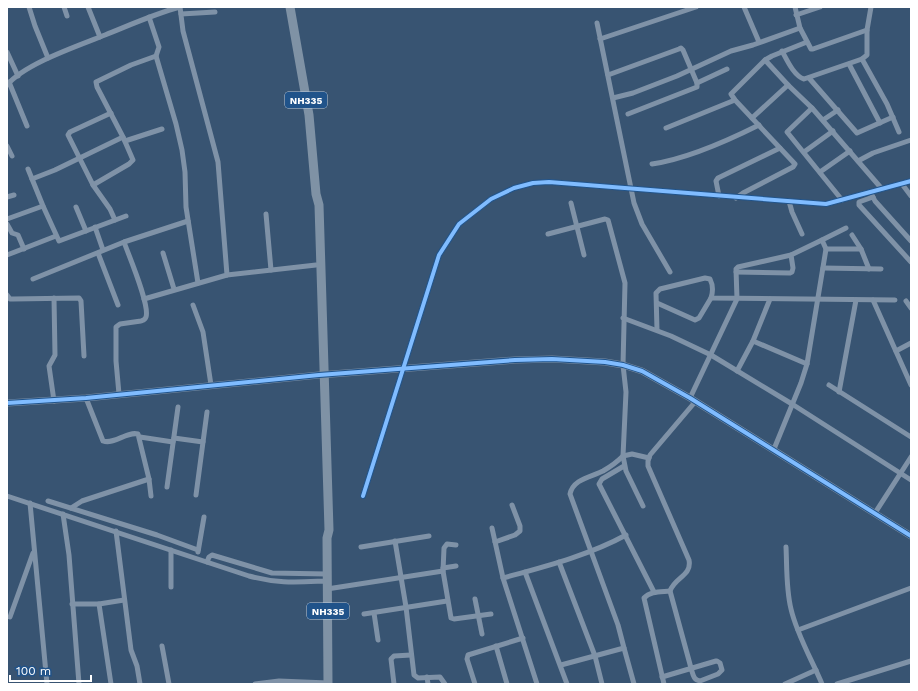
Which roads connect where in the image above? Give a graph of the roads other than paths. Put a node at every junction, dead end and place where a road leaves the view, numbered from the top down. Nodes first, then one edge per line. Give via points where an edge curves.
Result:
1 (29, 7) edge
2 (64, 7) edge
3 (88, 7) edge
4 (156, 7) edge
5 (180, 7) edge
6 (290, 7) edge
7 (696, 7) edge
8 (744, 7) edge
9 (794, 7) edge
10 (820, 7) edge
11 (871, 7) edge
12 (215, 12) dead end
13 (157, 14) junction
14 (181, 14) junction
15 (796, 15) junction
16 (67, 16) dead end
17 (149, 17) junction
18 (597, 22) dead end
19 (800, 28) junction
20 (867, 30) junction
21 (100, 37) junction
22 (600, 39) junction
23 (759, 42) junction
24 (807, 42) junction
25 (782, 51) junction
26 (7, 52) edge
27 (156, 56) junction
28 (48, 58) junction
29 (862, 59) junction
30 (766, 60) junction
31 (849, 64) junction
32 (727, 68) dead end
33 (692, 70) junction
34 (608, 75) junction
35 (18, 76) junction
36 (809, 78) junction
37 (8, 83) edge
38 (697, 83) junction
39 (788, 85) junction
40 (613, 98) junction
41 (735, 100) junction
42 (812, 108) junction
43 (838, 110) junction
44 (111, 113) junction
45 (628, 114) dead end
46 (893, 117) junction
47 (752, 118) junction
48 (823, 120) junction
49 (880, 122) junction
50 (758, 125) junction
51 (28, 126) dead end
52 (666, 128) dead end
53 (162, 129) dead end
54 (833, 131) junction
55 (899, 132) dead end
56 (124, 139) junction
57 (911, 140) edge
58 (7, 146) edge
59 (780, 148) junction
60 (850, 151) junction
61 (804, 152) junction
62 (12, 156) dead end
63 (79, 158) junction
64 (858, 161) junction
65 (652, 164) dead end
66 (28, 169) dead end
67 (820, 172) junction
68 (32, 179) junction
69 (911, 181) edge
70 (93, 184) junction
71 (902, 184) junction
72 (631, 189) junction
73 (882, 189) junction
74 (316, 194) junction
75 (14, 195) dead end
76 (872, 195) junction
77 (719, 196) junction
78 (911, 196) edge
79 (7, 197) edge
80 (736, 198) junction
81 (842, 200) junction
82 (789, 202) junction
83 (571, 203) dead end
84 (43, 206) junction
85 (76, 206) dead end
86 (266, 214) dead end
87 (126, 216) dead end
88 (7, 219) edge
89 (115, 220) junction
90 (188, 221) junction
91 (7, 224) edge
92 (577, 226) junction
93 (95, 228) junction
94 (846, 228) dead end
95 (86, 231) junction
96 (548, 234) dead end
97 (802, 234) dead end
98 (56, 236) junction
99 (852, 236) dead end
100 (822, 240) junction
101 (911, 241) edge
102 (124, 242) junction
103 (24, 249) junction
104 (826, 249) junction
105 (861, 249) junction
106 (103, 250) junction
107 (98, 253) junction
108 (164, 253) dead end
109 (7, 255) edge
110 (584, 255) dead end
111 (791, 255) junction
112 (911, 262) edge
113 (316, 265) junction
114 (823, 268) junction
115 (869, 269) junction
116 (271, 270) junction
117 (881, 270) dead end
118 (670, 272) dead end
119 (736, 272) junction
120 (227, 275) junction
121 (33, 279) dead end
122 (198, 283) junction
123 (174, 289) junction
124 (7, 295) edge
125 (54, 298) junction
126 (711, 298) junction
127 (144, 299) junction
128 (737, 299) junction
129 (770, 299) junction
130 (818, 300) junction
131 (856, 300) junction
132 (873, 300) junction
133 (895, 300) dead end
134 (906, 301) dead end
135 (657, 303) junction
136 (118, 305) dead end
137 (193, 305) dead end
138 (911, 308) edge
139 (623, 318) junction
140 (657, 330) junction
141 (753, 341) junction
142 (911, 343) edge
143 (896, 351) junction
144 (711, 355) junction
145 (84, 356) dead end
146 (807, 364) junction
147 (623, 365) junction
148 (404, 368) junction
149 (737, 371) junction
150 (321, 375) junction
151 (211, 385) junction
152 (829, 385) dead end
153 (911, 385) edge
154 (839, 392) junction
155 (119, 394) junction
156 (86, 398) junction
157 (693, 400) junction
158 (54, 401) junction
159 (7, 404) edge
160 (792, 404) junction
161 (178, 407) dead end
162 (207, 412) dead end
163 (140, 437) junction
164 (911, 437) edge
165 (173, 440) junction
166 (202, 442) junction
167 (774, 449) junction
168 (623, 456) junction
169 (911, 457) edge
170 (649, 458) junction
171 (624, 466) junction
172 (901, 473) junction
173 (149, 479) junction
174 (911, 480) edge
175 (167, 487) dead end
176 (196, 495) dead end
177 (7, 496) edge
178 (151, 496) dead end
179 (363, 496) dead end
180 (48, 501) dead end
181 (30, 503) junction
182 (512, 505) dead end
183 (643, 506) dead end
184 (72, 508) junction
185 (875, 513) junction
186 (63, 514) junction
187 (204, 517) dead end
188 (492, 528) dead end
189 (116, 532) junction
190 (626, 535) junction
191 (429, 536) dead end
192 (911, 536) edge
193 (395, 541) junction
194 (495, 542) junction
195 (456, 545) dead end
196 (361, 547) dead end
197 (786, 547) dead end
198 (171, 550) junction
199 (198, 550) junction
200 (591, 550) junction
201 (34, 552) junction
202 (196, 558) junction
203 (207, 562) junction
204 (559, 562) junction
205 (456, 566) dead end
206 (443, 570) junction
207 (525, 572) junction
208 (400, 578) junction
209 (503, 578) junction
210 (327, 582) junction
211 (172, 587) dead end
212 (911, 588) edge
213 (670, 591) junction
214 (654, 592) junction
215 (475, 599) dead end
216 (124, 600) junction
217 (447, 601) junction
218 (72, 604) junction
219 (99, 604) junction
220 (406, 607) junction
221 (374, 613) junction
222 (364, 614) dead end
223 (491, 614) dead end
224 (478, 615) junction
225 (10, 617) dead end
226 (798, 630) junction
227 (482, 634) dead end
228 (523, 638) junction
229 (378, 640) dead end
230 (162, 646) dead end
231 (496, 646) junction
232 (624, 648) junction
233 (411, 655) junction
234 (595, 656) junction
235 (911, 661) edge
236 (561, 665) junction
237 (691, 668) junction
238 (816, 670) junction
239 (427, 677) junction
240 (662, 677) junction
241 (328, 683) edge
242 (46, 684) edge
243 (79, 684) edge
244 (111, 684) edge
245 (140, 684) edge
246 (169, 684) edge
247 (257, 684) edge
248 (394, 684) edge
249 (428, 684) edge
250 (445, 684) edge
251 (475, 684) edge
252 (507, 684) edge
253 (537, 684) edge
254 (567, 684) edge
255 (602, 684) edge
256 (634, 684) edge
257 (664, 684) edge
258 (785, 684) edge
259 (822, 684) edge
260 (837, 684) edge

1 - 28 street
2 - 16 street
3 - 21 street
4 - 13 street
5 - 13 street
5 - 14 street
6 - 74 highway, NH335 via 309,115
7 - 22 street
8 - 23 street
9 - 15 street
10 - 15 street
11 - 20 street
12 - 14 street
13 - 17 street
14 - 120 street via 183,31 218,162
15 - 19 street
17 - 21 street
17 - 27 street via 159,47
18 - 22 street
19 - 23 street
19 - 24 street
20 - 24 street via 813,49 809,48
20 - 29 street via 867,52
21 - 28 street
22 - 34 street
23 - 33 street via 731,51
24 - 25 street
25 - 30 street
25 - 36 street via 799,77
26 - 35 street
27 - 44 street via 96,82
27 - 90 street via 180,144 185,172
28 - 35 street
29 - 31 street
29 - 46 street
30 - 39 street
30 - 41 street via 732,92 731,96
31 - 36 street
31 - 49 street
32 - 38 street
33 - 34 street via 681,48
33 - 38 street
33 - 40 street
34 - 40 street
35 - 37 street
36 - 43 street
37 - 51 street
38 - 45 street via 695,88
39 - 42 street
39 - 47 street
40 - 72 street
41 - 47 street
41 - 52 street
42 - 48 street
42 - 61 street via 786,132
43 - 48 street
43 - 49 street via 857,133
44 - 56 street
44 - 63 street via 68,133
46 - 49 street
46 - 55 street
47 - 50 street
48 - 54 street
50 - 59 street
50 - 65 street via 685,156
53 - 56 street
54 - 60 street
54 - 61 street
56 - 63 street
56 - 70 street via 132,162
57 - 64 street
58 - 62 street
59 - 77 street via 718,178 716,181
59 - 80 street via 795,166
60 - 64 street
60 - 67 street
61 - 67 street
63 - 68 street
63 - 70 street
64 - 73 street
66 - 68 street
67 - 81 street
68 - 84 street
69 - 71 street
70 - 89 street
71 - 73 street
71 - 78 street
72 - 77 street
72 - 118 street via 642,224
72 - 148 street via 533,183 514,188 491,199 459,224 439,255
73 - 76 street
74 - 113 highway, NH335
74 - 150 highway, NH335 via 319,205
75 - 79 street
76 - 81 street
76 - 101 street
76 - 112 street via 859,202 859,205
77 - 80 street
80 - 82 street
81 - 82 street via 826,204
82 - 97 street
83 - 92 street
84 - 88 street
84 - 98 street
85 - 95 street
86 - 116 street
87 - 89 street
89 - 93 street
90 - 102 street
90 - 122 street
91 - 103 street via 12,233 18,235
92 - 96 street
92 - 110 street
92 - 139 street via 605,219 609,222 625,283
93 - 95 street
93 - 106 street
94 - 100 street
95 - 98 street via 59,241
98 - 103 street
99 - 105 street
100 - 104 street
100 - 111 street
102 - 106 street
102 - 127 street
103 - 109 street
104 - 105 street
104 - 114 street
105 - 115 street
106 - 107 street
107 - 121 street
107 - 136 street
108 - 123 street
111 - 119 street via 739,266
111 - 119 street via 793,270 790,273
113 - 116 street
113 - 150 highway, NH335
114 - 115 street
114 - 130 street
115 - 117 street
116 - 120 street
119 - 128 street
120 - 122 street
122 - 123 street
123 - 127 street
124 - 125 street via 10,299
125 - 145 street via 77,297 81,301
125 - 158 street via 55,355 49,366
126 - 128 street
126 - 135 street via 699,318 695,320
126 - 135 street via 711,282 705,278 660,289 656,293
127 - 155 street via 144,320 116,327
128 - 129 street
128 - 144 street
129 - 130 street
129 - 141 street
130 - 131 street
130 - 146 street
131 - 132 street
131 - 154 street
132 - 133 street
132 - 143 street
134 - 138 street
135 - 140 street
137 - 151 street via 202,332
139 - 140 street
139 - 147 street
140 - 144 street
141 - 146 street
141 - 149 street
142 - 143 street
143 - 153 street
144 - 149 street
144 - 157 street
146 - 160 street
147 - 148 street via 580,360 529,360
147 - 157 street via 642,371
147 - 168 street via 626,392
148 - 150 street
148 - 179 street
149 - 160 street
150 - 151 street
150 - 210 highway, NH335 via 328,530
151 - 155 street
152 - 154 street
154 - 164 street
155 - 156 street
156 - 158 street
156 - 163 street via 103,441 108,442 133,433
157 - 167 street
157 - 170 street
158 - 159 street
160 - 167 street
160 - 172 street
161 - 165 street
162 - 166 street
163 - 165 street
163 - 173 street
165 - 166 street
165 - 175 street
166 - 176 street
167 - 185 street
168 - 170 street via 632,454
168 - 171 street
168 - 200 street via 571,489 570,494
169 - 172 street
170 - 213 street via 648,466 690,566
171 - 183 street
171 - 190 street via 602,479 599,484
172 - 174 street
172 - 185 street
173 - 178 street
173 - 184 street via 82,501
177 - 181 street
180 - 184 street
181 - 186 street
181 - 201 street
182 - 194 street via 520,531 516,535
184 - 199 street
185 - 192 street
186 - 189 street
186 - 218 street
187 - 199 street
188 - 194 street
189 - 198 street
189 - 216 street
190 - 200 street
190 - 214 street
191 - 193 street
193 - 196 street
193 - 208 street
194 - 209 street
195 - 206 street via 444,546
197 - 226 street via 788,592
198 - 202 street
198 - 211 street
199 - 202 street
200 - 204 street
200 - 232 street
201 - 225 street
201 - 242 street
202 - 203 street
203 - 210 street via 268,581
203 - 210 street via 212,555 272,573
204 - 207 street
204 - 234 street
205 - 206 street
206 - 208 street
206 - 217 street
207 - 209 street
207 - 236 street
208 - 210 street
208 - 220 street
209 - 228 street
210 - 241 highway, NH335
212 - 226 street
213 - 214 street
213 - 237 street
214 - 240 street via 646,596 644,602
215 - 224 street
216 - 219 street
216 - 245 street via 131,650
217 - 220 street
217 - 224 street via 452,619
218 - 219 street
218 - 243 street
219 - 244 street
220 - 221 street
220 - 233 street
221 - 222 street
221 - 229 street
223 - 224 street
224 - 227 street
226 - 238 street
228 - 231 street
228 - 253 street
230 - 246 street
231 - 251 street via 467,656
231 - 252 street
232 - 234 street
232 - 256 street
233 - 239 street via 414,675 418,678
233 - 248 street via 394,656 391,659
234 - 236 street
234 - 255 street
235 - 260 street
236 - 254 street
237 - 237 street via 695,679 700,681 722,670 717,661
237 - 240 street
238 - 258 street
238 - 259 street
239 - 249 street
239 - 250 street via 440,677
240 - 257 street
241 - 247 street via 279,681

